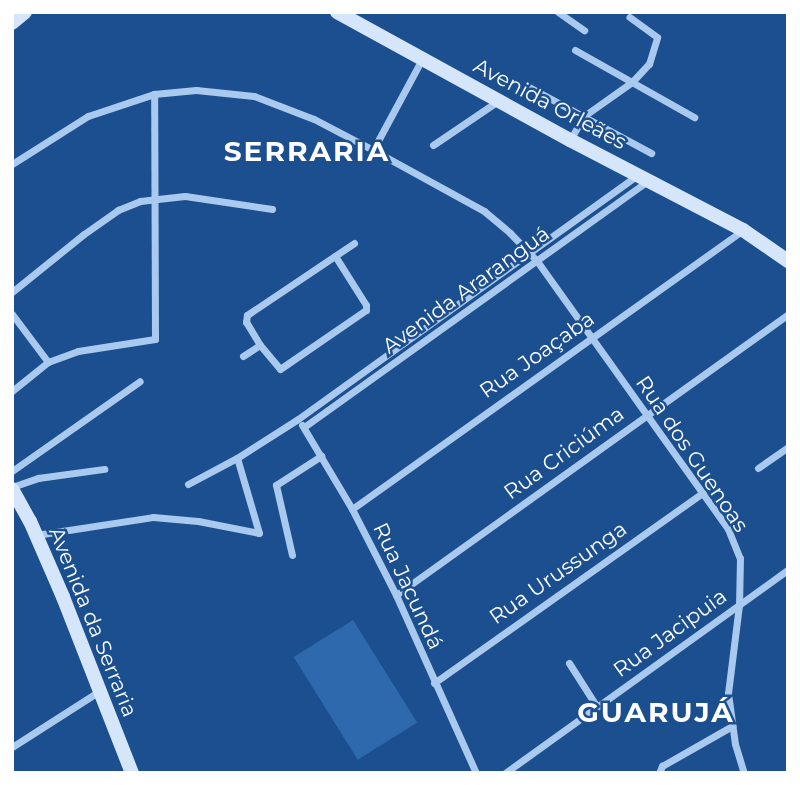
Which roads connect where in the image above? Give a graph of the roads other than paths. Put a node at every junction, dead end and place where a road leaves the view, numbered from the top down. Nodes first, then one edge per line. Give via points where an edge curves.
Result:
1 (25, 12) edge
2 (337, 12) edge
3 (558, 12) edge
4 (629, 17) dead end
5 (12, 23) edge
6 (584, 30) dead end
7 (575, 50) dead end
8 (422, 59) junction
9 (632, 82) junction
10 (529, 87) dead end
11 (154, 94) junction
12 (498, 101) junction
13 (584, 116) junction
14 (694, 117) dead end
15 (570, 140) junction
16 (433, 145) dead end
17 (373, 150) junction
18 (651, 153) dead end
19 (12, 164) edge
20 (643, 178) junction
21 (155, 198) junction
22 (272, 209) dead end
23 (743, 230) junction
24 (354, 243) dead end
25 (530, 253) junction
26 (335, 256) junction
27 (537, 261) junction
28 (788, 261) edge
29 (12, 292) edge
30 (12, 314) edge
31 (788, 314) edge
32 (430, 325) junction
33 (437, 333) junction
34 (592, 338) junction
35 (260, 345) junction
36 (243, 356) dead end
37 (48, 362) junction
38 (374, 365) junction
39 (381, 373) junction
40 (140, 381) dead end
41 (12, 391) edge
42 (646, 416) junction
43 (298, 419) junction
44 (304, 427) junction
45 (788, 447) edge
46 (321, 456) junction
47 (237, 458) junction
48 (758, 468) dead end
49 (104, 469) dead end
50 (12, 471) edge
51 (188, 484) dead end
52 (12, 488) edge
53 (702, 493) junction
54 (352, 509) junction
55 (36, 535) junction
56 (292, 555) dead end
57 (788, 570) edge
58 (396, 595) junction
59 (738, 606) junction
60 (569, 663) dead end
61 (434, 683) junction
62 (99, 692) junction
63 (597, 707) junction
64 (732, 726) junction
65 (12, 747) edge
66 (132, 773) edge
67 (477, 773) edge
68 (505, 773) edge
69 (659, 773) edge
70 (744, 773) edge

1 - 5 street
2 - 8 street, Avenida Orleães
3 - 6 street
4 - 9 street via 654,33 657,40 649,64
7 - 9 street
8 - 12 street, Avenida Orleães
8 - 17 street
9 - 13 street
9 - 14 street
10 - 13 street
11 - 17 street, Rua dos Guenoas via 196,90 254,96 314,119
11 - 19 street, Rua dos Guenoas via 88,116
11 - 21 street
12 - 15 street, Avenida Orleães
12 - 16 street
13 - 15 street
13 - 18 street
15 - 20 street, Avenida Orleães
17 - 25 street, Rua dos Guenoas via 484,211
20 - 23 street, Avenida Orleães
20 - 25 street, Avenida Araranguá
20 - 27 street, Avenida Araranguá
21 - 22 street via 185,196
21 - 29 street via 118,210
21 - 37 street via 155,339 78,351
23 - 28 street, Avenida Orleães
23 - 34 street, Rua Joaçaba
24 - 26 street
25 - 27 street, Rua dos Guenoas
25 - 32 street, Avenida Araranguá
26 - 35 street via 247,315 246,322
26 - 35 street via 366,310 280,369
27 - 33 street, Avenida Araranguá
27 - 34 street, Rua dos Guenoas
30 - 37 street
31 - 42 street, Rua Criciúma
32 - 33 street
32 - 38 street, Avenida Araranguá
33 - 39 street, Avenida Araranguá
34 - 42 street, Rua dos Guenoas
34 - 54 street, Rua Joaçaba
35 - 36 street
37 - 41 street
38 - 39 street
38 - 43 street, Avenida Araranguá
39 - 44 street, Avenida Araranguá
40 - 50 street
42 - 53 street, Rua dos Guenoas
42 - 58 street, Rua Criciúma
43 - 44 street, Rua Jacundá
43 - 47 street, Avenida Araranguá
44 - 46 street, Rua Jacundá
45 - 48 street
46 - 54 street, Rua Jacundá
46 - 56 street via 276,485
47 - 51 street, Avenida Araranguá
47 - 55 street via 259,533 153,517
49 - 52 street via 38,478
52 - 55 street, Avenida da Serraria
53 - 59 street, Rua dos Guenoas via 728,529 740,558
53 - 61 street, Rua Urussunga
54 - 58 street, Rua Jacundá
55 - 62 street, Avenida da Serraria
57 - 59 street, Rua Jacipuia
58 - 61 street, Rua Jacundá
59 - 63 street, Rua Jacipuia
59 - 64 street, Rua dos Guenoas via 728,693
60 - 63 street
61 - 67 street, Rua Jacundá
62 - 65 street
62 - 66 street, Avenida da Serraria
63 - 68 street, Rua Jacipuia
64 - 69 street via 662,766
64 - 70 street, Rua dos Guenoas

